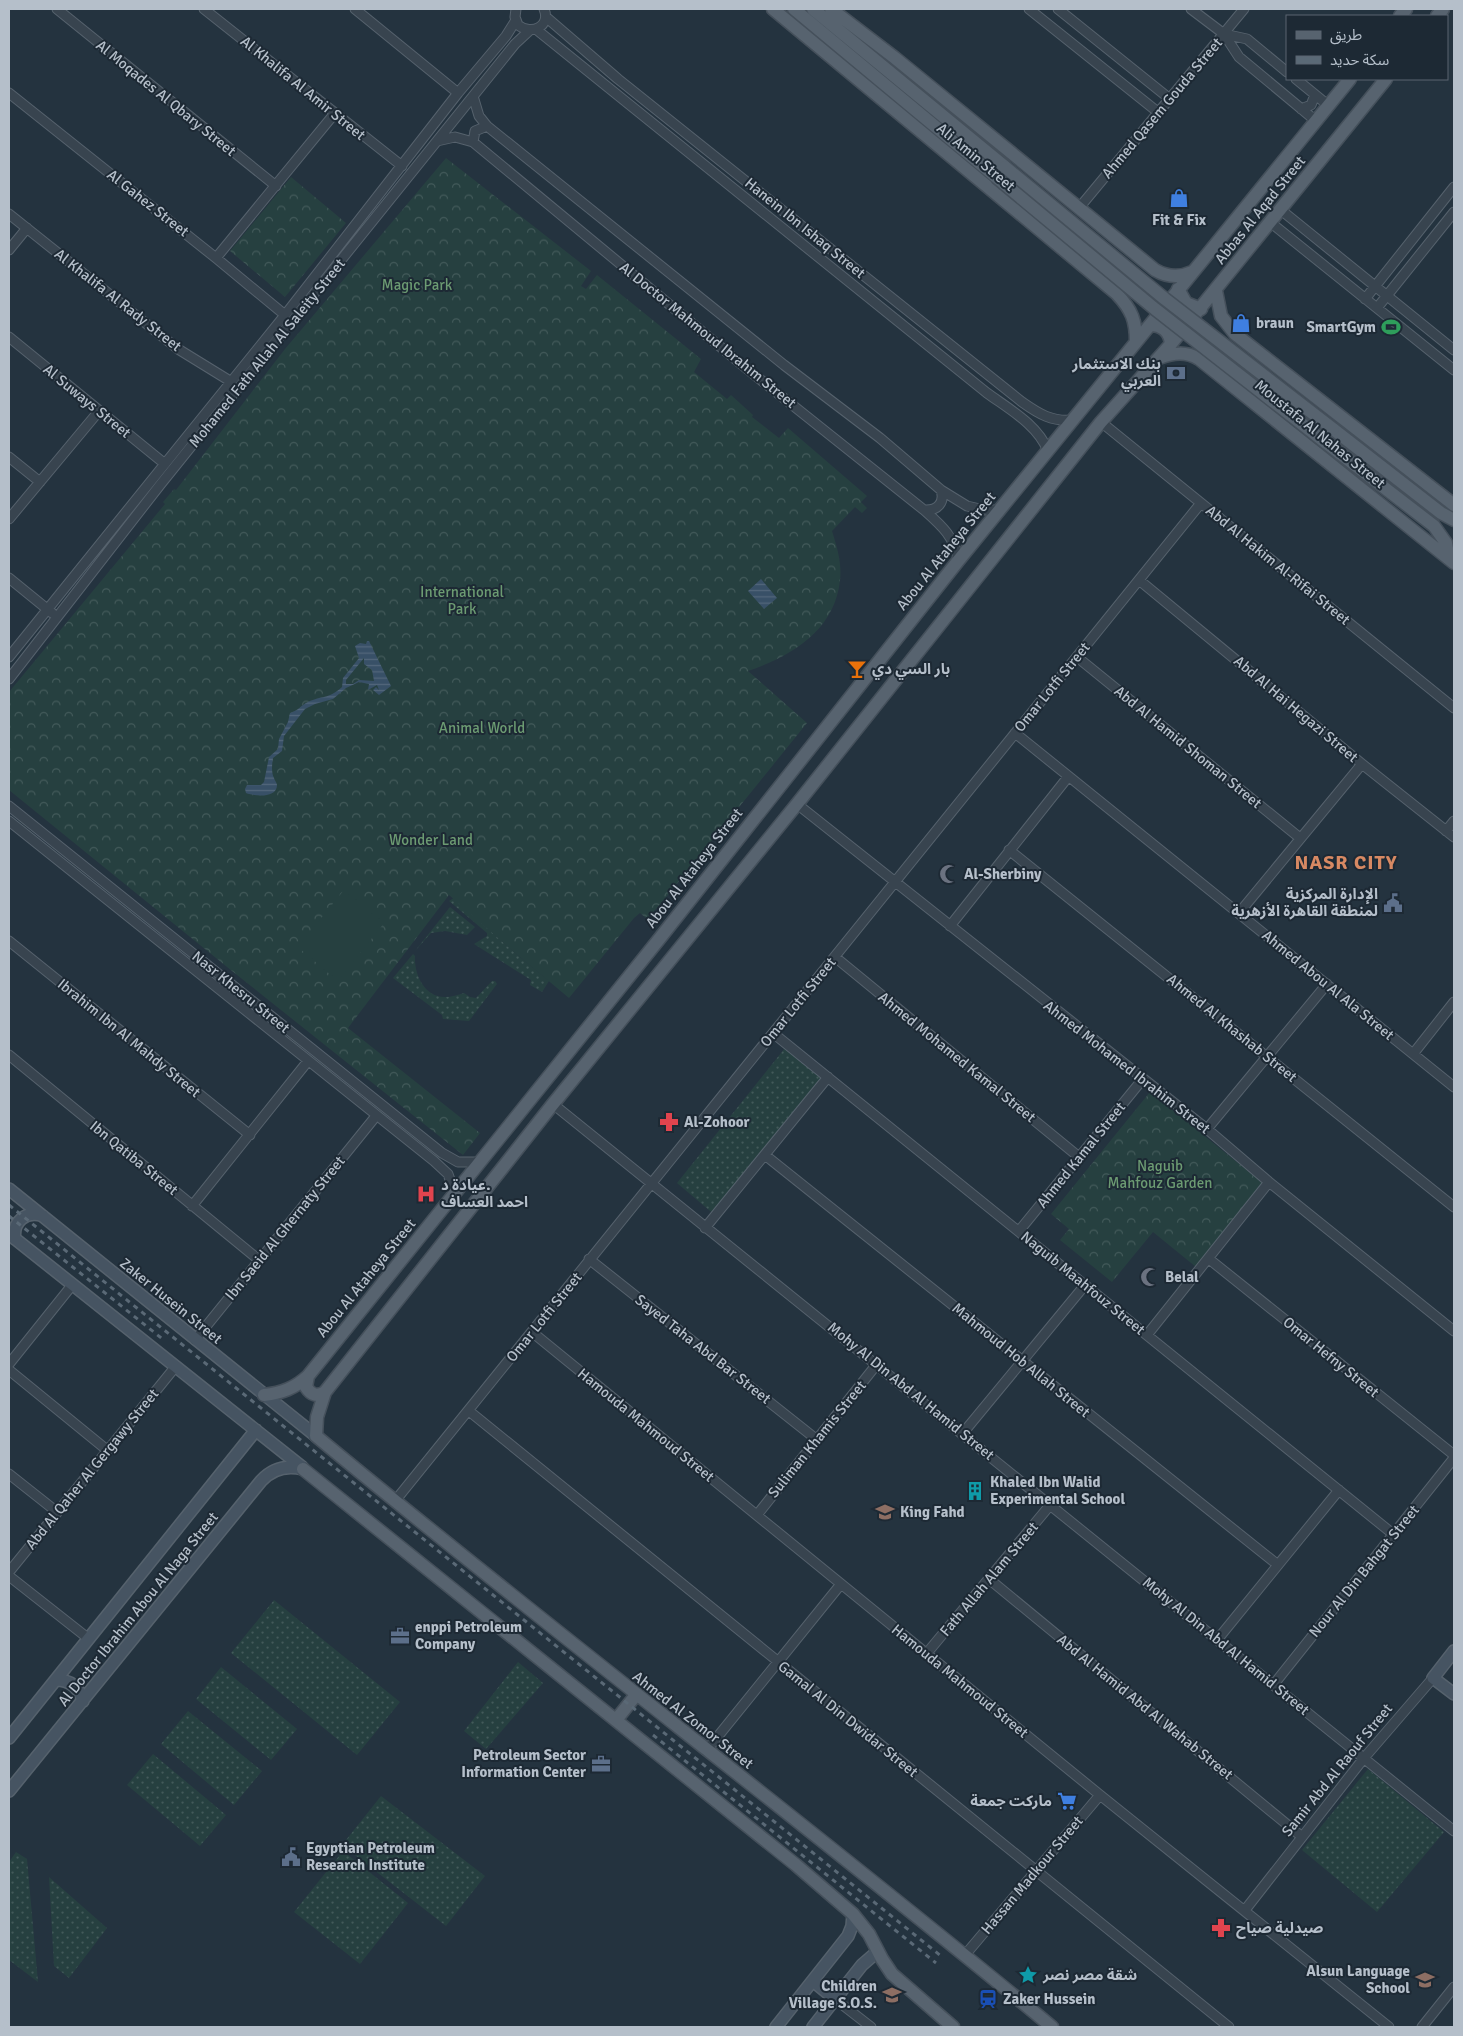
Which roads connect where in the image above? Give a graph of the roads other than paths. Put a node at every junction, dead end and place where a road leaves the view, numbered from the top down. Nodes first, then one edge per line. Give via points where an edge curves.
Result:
1 (57, 9) edge
2 (204, 9) edge
3 (355, 9) edge
4 (773, 9) edge
5 (794, 9) edge
6 (813, 9) edge
7 (831, 9) edge
8 (1029, 9) edge
9 (1058, 9) edge
10 (1191, 9) edge
11 (1244, 9) edge
12 (546, 12) edge
13 (515, 13) edge
14 (533, 30) junction
15 (1224, 34) junction
16 (1286, 71) edge
17 (1297, 80) edge
18 (1349, 80) edge
19 (1385, 80) edge
20 (9, 93) edge
21 (458, 93) junction
22 (1315, 95) junction
23 (473, 96) junction
24 (1170, 99) junction
25 (1329, 106) junction
26 (1301, 108) junction
27 (335, 113) junction
28 (1159, 113) junction
29 (1316, 121) junction
30 (487, 126) junction
31 (437, 141) junction
32 (473, 142) junction
33 (402, 166) junction
34 (276, 186) junction
35 (1454, 187) edge
36 (1438, 207) junction
37 (1079, 208) junction
38 (1281, 210) junction
39 (9, 214) edge
40 (1453, 216) edge
41 (1270, 222) junction
42 (26, 228) junction
43 (1122, 243) junction
44 (9, 250) edge
45 (216, 258) junction
46 (1192, 272) junction
47 (1099, 280) junction
48 (1375, 286) junction
49 (1178, 289) junction
50 (1216, 291) junction
51 (1388, 296) junction
52 (1365, 298) junction
53 (1377, 308) junction
54 (1201, 309) junction
55 (285, 315) junction
56 (1150, 324) junction
57 (9, 337) edge
58 (1136, 342) junction
59 (1171, 344) junction
60 (1253, 348) junction
61 (1454, 350) edge
62 (1157, 359) junction
63 (1454, 370) edge
64 (1224, 379) junction
65 (230, 381) junction
66 (99, 411) junction
67 (1039, 414) junction
68 (1073, 420) junction
69 (1101, 422) junction
70 (1030, 426) junction
71 (1048, 451) junction
72 (9, 457) edge
73 (164, 464) junction
74 (40, 482) junction
75 (941, 490) junction
76 (1201, 503) junction
77 (1454, 505) edge
78 (924, 510) junction
79 (1001, 510) junction
80 (9, 519) edge
81 (1454, 520) edge
82 (958, 561) junction
83 (1452, 561) edge
84 (9, 578) edge
85 (1139, 580) junction
86 (48, 609) junction
87 (58, 618) junction
88 (9, 657) edge
89 (1076, 657) junction
90 (9, 679) edge
91 (1454, 708) edge
92 (1015, 733) junction
93 (1362, 764) junction
94 (1068, 777) junction
95 (797, 804) junction
96 (9, 806) edge
97 (9, 821) edge
98 (1454, 821) edge
99 (1446, 831) junction
100 (1454, 837) edge
101 (1300, 838) junction
102 (1009, 850) junction
103 (895, 882) junction
104 (1238, 913) junction
105 (950, 926) junction
106 (9, 940) edge
107 (835, 957) junction
108 (1327, 984) junction
109 (1454, 1002) edge
110 (773, 1033) junction
111 (1413, 1054) junction
112 (9, 1055) edge
113 (1266, 1056) junction
114 (308, 1061) junction
115 (828, 1077) junction
116 (1142, 1080) junction
117 (1454, 1087) edge
118 (553, 1104) junction
119 (376, 1116) junction
120 (1207, 1129) junction
121 (250, 1135) junction
122 (442, 1152) junction
123 (765, 1155) junction
124 (1079, 1157) junction
125 (434, 1161) junction
126 (479, 1162) junction
127 (1269, 1182) junction
128 (651, 1184) junction
129 (9, 1189) edge
130 (455, 1194) junction
131 (192, 1206) junction
132 (1454, 1207) edge
133 (43, 1216) junction
134 (705, 1228) junction
135 (1019, 1231) junction
136 (12, 1236) edge
137 (590, 1259) junction
138 (1208, 1259) junction
139 (259, 1260) junction
140 (73, 1284) junction
141 (1085, 1285) junction
142 (1454, 1331) edge
143 (532, 1332) junction
144 (1147, 1335) junction
145 (194, 1340) junction
146 (1023, 1361) junction
147 (9, 1364) edge
148 (877, 1364) junction
149 (176, 1366) junction
150 (9, 1370) edge
151 (308, 1376) junction
152 (325, 1392) junction
153 (264, 1394) junction
154 (469, 1411) junction
155 (256, 1430) junction
156 (963, 1433) junction
157 (316, 1436) junction
158 (816, 1440) junction
159 (107, 1450) junction
160 (1454, 1457) edge
161 (303, 1468) junction
162 (9, 1474) edge
163 (1339, 1490) junction
164 (395, 1502) junction
165 (1051, 1504) junction
166 (57, 1512) junction
167 (757, 1515) junction
168 (1394, 1534) junction
169 (1278, 1565) junction
170 (9, 1574) edge
171 (989, 1579) junction
172 (841, 1584) junction
173 (90, 1639) junction
174 (1217, 1640) junction
175 (1454, 1652) edge
176 (927, 1653) junction
177 (778, 1662) junction
178 (1433, 1678) junction
179 (56, 1680) junction
180 (1274, 1684) junction
181 (1454, 1694) edge
182 (636, 1695) junction
183 (83, 1701) junction
184 (616, 1720) junction
185 (9, 1738) edge
186 (706, 1751) junction
187 (1364, 1758) junction
188 (9, 1792) edge
189 (1100, 1795) junction
190 (1454, 1831) edge
191 (1302, 1836) junction
192 (1036, 1871) junction
193 (1245, 1910) junction
194 (853, 1914) junction
195 (878, 1952) junction
196 (965, 1955) junction
197 (813, 1981) junction
198 (1454, 1987) edge
199 (836, 1999) junction
200 (776, 2027) edge
201 (812, 2027) edge
202 (871, 2027) edge
203 (953, 2027) edge
204 (1052, 2027) edge
205 (1229, 2027) edge
206 (1389, 2027) edge
207 (1422, 2027) edge

1 - 34 street, Al Moqades Al Qbary Street
2 - 27 street, Al Khalifa Al Amir Street
3 - 21 street
4 - 47 main road, Ali Amin Street
5 - 83 main road, bridge via 1155,309 1434,526 1446,543
6 - 81 main road, bridge via 1165,299
7 - 37 main road, Ali Amin Street
8 - 28 street
9 - 24 street
10 - 15 street
11 - 15 street, Ahmed Qasem Gouda Street
12 - 14 street, Mohamed Fath Allah Al Saleity Street via 541,27
12 - 67 street, Hanein Ibn Ishaq Street via 618,79
13 - 14 street, Hanein Ibn Ishaq Street via 518,25
13 - 21 street, Mohamed Fath Allah Al Saleity Street via 509,32
14 - 23 street, Mohamed Fath Allah Al Saleity Street via 518,40
14 - 70 street, Hanein Ibn Ishaq Street
15 - 16 street via 1247,40
15 - 24 street, Ahmed Qasem Gouda Street
15 - 26 street via 1239,57
17 - 22 street
18 - 25 main road, Abbas Al Aqad Street
19 - 38 main road, Abbas Al Aqad Street
20 - 45 street, Al Gahez Street
21 - 33 street, Mohamed Fath Allah Al Saleity Street
22 - 25 street
22 - 26 street via 1311,105
23 - 30 street, Al Doctor Mahmoud Ibrahim Street via 479,116
23 - 31 street, Mohamed Fath Allah Al Saleity Street
24 - 28 street, Ahmed Qasem Gouda Street
25 - 29 main road, Abbas Al Aqad Street
26 - 29 street
27 - 33 street, Al Khalifa Al Amir Street
27 - 34 street
28 - 37 street, Ahmed Qasem Gouda Street
29 - 46 main road, Abbas Al Aqad Street
30 - 32 street via 476,131
30 - 75 street, Al Doctor Mahmoud Ibrahim Street
31 - 32 street via 455,137
31 - 87 street, Mohamed Fath Allah Al Saleity Street via 160,485
32 - 78 street, Al Doctor Mahmoud Ibrahim Street via 746,368
33 - 55 street, Mohamed Fath Allah Al Saleity Street
34 - 45 street
35 - 36 street
36 - 40 street
36 - 48 street
37 - 43 main road, Ali Amin Street
38 - 41 main road, Abbas Al Aqad Street
38 - 48 street
39 - 42 street, Al Khalifa Al Rady Street
40 - 51 street
41 - 50 main road, Abbas Al Aqad Street
41 - 52 street
42 - 44 street
42 - 65 street, Al Khalifa Al Rady Street via 178,349
43 - 46 main road, Ali Amin Street via 1160,273 1177,276
43 - 47 main road via 1125,254 1120,270
45 - 55 street, Al Gahez Street
46 - 49 main road, Abbas Al Aqad Street
47 - 58 main road, Ali Amin Street via 1129,308 1136,326
48 - 51 street
48 - 52 street
49 - 54 main road via 1186,303
49 - 56 main road, Abbas Al Aqad Street
50 - 54 main road, Abbas Al Aqad Street
50 - 60 main road, Moustafa Al Nahas Street via 1218,308 1225,322
51 - 53 street
51 - 61 street
52 - 53 street
53 - 63 street
54 - 59 main road, Abbas Al Aqad Street
55 - 65 street, Mohamed Fath Allah Al Saleity Street
56 - 58 main road, Abbas Al Aqad Street
56 - 59 main road via 1165,330
57 - 66 street, Al Suways Street
58 - 68 main road, Abou Al Ataheya Street
59 - 62 main road, Abbas Al Aqad Street
60 - 64 main road via 1237,350 1228,358
60 - 77 main road, Moustafa Al Nahas Street
62 - 64 main road, Moustafa Al Nahas Street via 1176,353 1192,355
62 - 69 main road
64 - 83 main road, Moustafa Al Nahas Street
65 - 73 street, Mohamed Fath Allah Al Saleity Street
66 - 73 street, Al Suways Street
66 - 74 street
67 - 68 street, Hanein Ibn Ishaq Street via 1056,420
67 - 70 street via 1038,422
68 - 71 main road, Abou Al Ataheya Street
69 - 76 street, Abd Al Hakim Al-Rifai Street
69 - 95 main road
70 - 71 street, Hanein Ibn Ishaq Street
71 - 79 main road, Abou Al Ataheya Street
72 - 74 street
73 - 86 street, Mohamed Fath Allah Al Saleity Street
74 - 80 street
75 - 78 street via 942,500 938,507
75 - 79 street, Al Doctor Mahmoud Ibrahim Street via 967,506
76 - 85 street, Omar Lotfi Street
76 - 91 street, Abd Al Hakim Al-Rifai Street
78 - 82 street, Al Doctor Mahmoud Ibrahim Street via 949,535
79 - 82 main road, Abou Al Ataheya Street
82 - 126 main road, Abou Al Ataheya Street
84 - 86 street
85 - 89 street, Omar Lotfi Street
85 - 93 street, Abd Al Hai Hegazi Street
86 - 87 street
86 - 88 street, Mohamed Fath Allah Al Saleity Street
87 - 90 street, Mohamed Fath Allah Al Saleity Street
89 - 92 street, Omar Lotfi Street
89 - 101 street, Abd Al Hamid Shoman Street
92 - 94 street, Ahmed Abou Al Ala Street
92 - 103 street, Omar Lotfi Street
93 - 99 street, Abd Al Hai Hegazi Street
93 - 101 street
94 - 102 street
94 - 104 street, Ahmed Abou Al Ala Street
95 - 103 street, Ahmed Mohamed Ibrahim Street
95 - 118 main road
96 - 122 street, Nasr Khesru Street
97 - 114 street, Nasr Khesru Street
98 - 99 street
99 - 100 street, Abd Al Hai Hegazi Street
101 - 104 street
102 - 105 street
102 - 113 street, Ahmed Al Khashab Street
103 - 105 street, Ahmed Mohamed Ibrahim Street
103 - 107 street, Omar Lotfi Street
104 - 108 street, Ahmed Abou Al Ala Street
105 - 116 street, Ahmed Mohamed Ibrahim Street
106 - 121 street, Ibrahim Ibn Al Mahdy Street
107 - 110 street, Omar Lotfi Street
107 - 124 street, Ahmed Mohamed Kamal Street
108 - 111 street, Ahmed Abou Al Ala Street
108 - 113 street
109 - 111 street
110 - 115 street, Naguib Maahfouz Street
110 - 128 street, Omar Lotfi Street
111 - 117 street, Ahmed Abou Al Ala Street
112 - 131 street, Ibn Qatiba Street
113 - 120 street
113 - 132 street, Ahmed Al Khashab Street
114 - 119 street, Nasr Khesru Street
114 - 121 street
115 - 123 street
115 - 135 street, Naguib Maahfouz Street
116 - 120 street, Ahmed Mohamed Ibrahim Street
116 - 124 street, Ahmed Kamal Street
118 - 128 street, Mohy Al Din Abd Al Hamid Street
118 - 152 main road
119 - 125 street, Nasr Khesru Street
119 - 139 street, Ibn Saeid Al Ghernaty Street
120 - 127 street, Ahmed Mohamed Ibrahim Street
121 - 131 street
122 - 125 street via 441,1160
122 - 126 street, Nasr Khesru Street via 458,1162
123 - 134 street
123 - 146 street, Mahmoud Hob Allah Street
124 - 135 street, Ahmed Kamal Street
125 - 130 street, Nasr Khesru Street via 448,1174
126 - 130 main road, Abou Al Ataheya Street
127 - 138 street
127 - 142 street, Ahmed Mohamed Ibrahim Street
128 - 134 street, Mohy Al Din Abd Al Hamid Street
128 - 137 street, Omar Lotfi Street
129 - 133 main road, Zaker Husein Street
130 - 151 main road, Abou Al Ataheya Street
131 - 139 street, Ibn Qatiba Street
133 - 136 main road via 29,1214 21,1218
133 - 145 main road, Zaker Husein Street
134 - 148 street, Mohy Al Din Abd Al Hamid Street
135 - 141 street, Naguib Maahfouz Street
136 - 140 main road
137 - 143 street, Omar Lotfi Street
137 - 158 street, Sayed Taha Abd Bar Street
138 - 144 street
138 - 160 street, Omar Hefny Street
139 - 145 street, Ibn Saeid Al Ghernaty Street
140 - 147 street
140 - 149 main road
141 - 144 street, Naguib Maahfouz Street
141 - 146 street
143 - 154 street, Omar Lotfi Street
143 - 167 street, Hamouda Mahmoud Street
144 - 163 street, Naguib Maahfouz Street
145 - 153 main road, Zaker Husein Street
146 - 156 street
146 - 169 street, Mahmoud Hob Allah Street
148 - 156 street, Mohy Al Din Abd Al Hamid Street
148 - 158 street, Suliman Khamis Street
149 - 155 main road
149 - 159 street, Abd Al Qaher Al Gergawy Street
150 - 159 street
151 - 152 main road via 305,1383 311,1393
151 - 153 main road, Abou Al Ataheya Street via 292,1388
152 - 157 main road via 317,1416
153 - 157 main road, Zaker Husein Street
154 - 164 street, Omar Lotfi Street
154 - 177 street, Gamal Al Din Dwidar Street
155 - 161 main road
155 - 173 main road, Al Doctor Ibrahim Abou Al Naga Street
156 - 165 street, Mohy Al Din Abd Al Hamid Street
157 - 164 main road, Ahmed Al Zomor Street
158 - 167 street, Suliman Khamis Street
159 - 166 street, Abd Al Qaher Al Gergawy Street
160 - 168 street, Nour Al Din Bahgat Street
161 - 183 main road, Al Doctor Ibrahim Abou Al Naga Street via 283,1467 265,1476
161 - 184 main road
162 - 166 street
163 - 168 street, Naguib Maahfouz Street
163 - 169 street
164 - 182 main road, Ahmed Al Zomor Street
165 - 171 street, Fath Allah Alam Street
165 - 174 street, Mohy Al Din Abd Al Hamid Street
166 - 170 street, Abd Al Qaher Al Gergawy Street
167 - 172 street, Hamouda Mahmoud Street
168 - 180 street, Nour Al Din Bahgat Street
169 - 174 street
170 - 173 street
171 - 176 street, Fath Allah Alam Street
171 - 191 street, Abd Al Hamid Abd Al Wahab Street
172 - 176 street, Hamouda Mahmoud Street
172 - 177 street
173 - 179 main road, Al Doctor Ibrahim Abou Al Naga Street
174 - 180 street, Mohy Al Din Abd Al Hamid Street
175 - 178 main road, Samir Abd Al Raouf Street
176 - 189 street, Hamouda Mahmoud Street
177 - 186 street
177 - 192 street, Gamal Al Din Dwidar Street
178 - 181 main road
178 - 187 street, Samir Abd Al Raouf Street
179 - 183 main road via 73,1685
179 - 185 main road, Al Doctor Ibrahim Abou Al Naga Street
180 - 187 street, Mohy Al Din Abd Al Hamid Street
182 - 184 main road
182 - 186 main road, Ahmed Al Zomor Street
183 - 188 main road, Al Doctor Ibrahim Abou Al Naga Street
184 - 194 main road
186 - 196 main road, Ahmed Al Zomor Street
187 - 190 street, Mohy Al Din Abd Al Hamid Street
187 - 191 street, Samir Abd Al Raouf Street
189 - 192 street, Hassan Madkour Street
189 - 193 street, Hamouda Mahmoud Street
191 - 193 street, Samir Abd Al Raouf Street
192 - 196 street, Hassan Madkour Street
192 - 205 street, Gamal Al Din Dwidar Street
193 - 206 street, Hamouda Mahmoud Street
194 - 195 main road
194 - 197 main road via 848,1936
195 - 199 main road via 862,1965
195 - 203 main road via 898,1980
196 - 204 main road, Ahmed Al Zomor Street
197 - 199 main road
197 - 200 main road
198 - 207 street
199 - 201 main road
199 - 202 street

